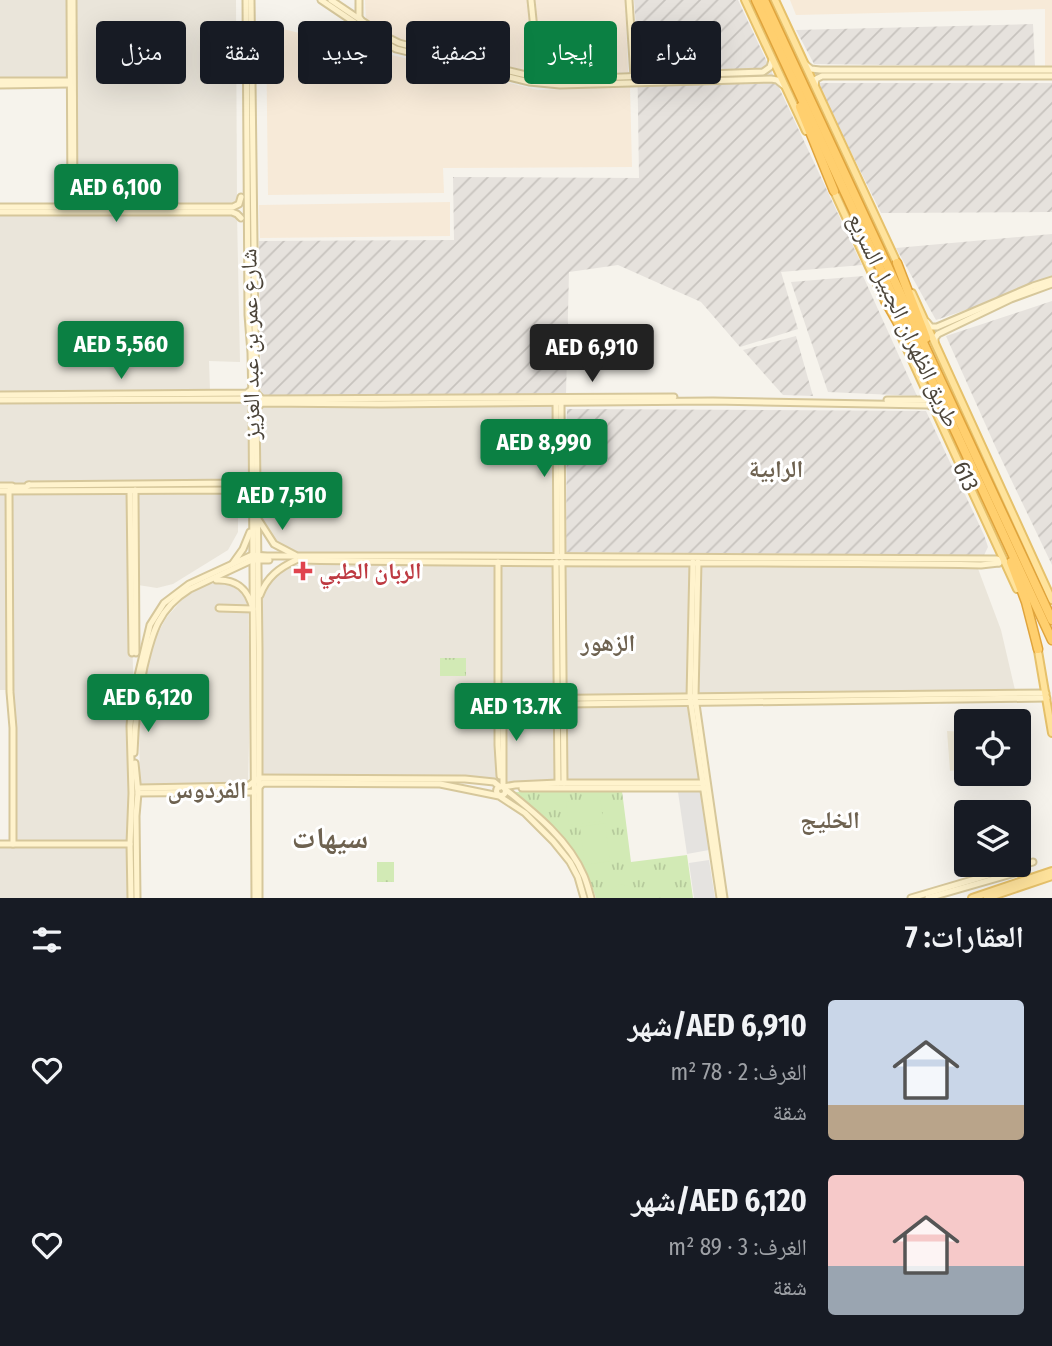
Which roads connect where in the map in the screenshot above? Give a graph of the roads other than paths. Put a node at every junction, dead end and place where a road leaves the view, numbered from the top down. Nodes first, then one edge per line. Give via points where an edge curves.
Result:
1 (71, 0) edge
2 (249, 0) edge
3 (321, 0) edge
4 (359, 0) edge
5 (531, 0) edge
6 (629, 0) edge
7 (745, 0) edge
8 (756, 0) edge
9 (764, 0) edge
10 (775, 0) edge
11 (332, 1) edge
12 (359, 10) junction
13 (351, 13) junction
14 (763, 13) junction
15 (360, 20) junction
16 (533, 21) edge
17 (631, 31) edge
18 (406, 45) edge
19 (406, 52) edge
20 (772, 57) junction
21 (804, 63) junction
22 (1024, 70) junction
23 (1052, 70) edge
24 (763, 72) junction
25 (821, 73) junction
26 (721, 74) edge
27 (1007, 76) junction
28 (1052, 76) edge
29 (510, 77) edge
30 (771, 79) junction
31 (71, 82) junction
32 (0, 83) edge
33 (785, 86) junction
34 (815, 86) junction
35 (834, 191) junction
36 (241, 197) dead end
37 (72, 208) junction
38 (0, 210) edge
39 (241, 218) dead end
40 (897, 263) junction
41 (1052, 282) edge
42 (886, 302) junction
43 (924, 319) junction
44 (935, 346) junction
45 (252, 388) junction
46 (97, 394) junction
47 (145, 394) junction
48 (257, 394) junction
49 (929, 394) junction
50 (0, 395) edge
51 (298, 398) junction
52 (0, 400) edge
53 (74, 400) junction
54 (119, 400) junction
55 (941, 400) junction
56 (559, 402) junction
57 (278, 404) junction
58 (254, 406) junction
59 (935, 408) junction
60 (958, 418) junction
61 (251, 473) junction
62 (243, 482) junction
63 (29, 485) junction
64 (0, 486) edge
65 (242, 490) junction
66 (0, 491) edge
67 (9, 491) junction
68 (132, 491) junction
69 (252, 498) junction
70 (988, 500) junction
71 (255, 520) junction
72 (255, 557) junction
73 (297, 558) junction
74 (483, 559) junction
75 (559, 559) junction
76 (498, 562) junction
77 (696, 562) junction
78 (232, 564) junction
79 (209, 581) junction
80 (258, 598) junction
81 (1048, 601) edge
82 (219, 608) dead end
83 (253, 608) junction
84 (1052, 618) edge
85 (1052, 640) edge
86 (1038, 649) junction
87 (134, 653) dead end
88 (0, 692) edge
89 (10, 692) junction
90 (1046, 696) junction
91 (693, 700) junction
92 (560, 701) junction
93 (500, 702) junction
94 (1052, 733) edge
95 (561, 783) junction
96 (257, 785) junction
97 (705, 785) junction
98 (503, 788) junction
99 (138, 790) junction
100 (237, 792) junction
101 (499, 796) junction
102 (255, 806) junction
103 (0, 844) edge
104 (13, 844) junction
105 (130, 844) junction
106 (1052, 871) edge
107 (1052, 876) edge
108 (131, 898) edge
109 (137, 898) edge
110 (257, 898) edge
111 (584, 898) edge
112 (591, 898) edge
113 (722, 898) edge
114 (911, 898) edge
115 (928, 898) edge
116 (972, 898) edge
117 (987, 898) edge

1 - 31 street
2 - 45 street, شارع عمر بن عبد العزيز
2 - 48 street, شارع عمر بن عبد العزيز
3 - 19 street via 385,43
4 - 12 street
5 - 16 street
6 - 17 street
7 - 20 main road, 613
8 - 14 highway, طريق الظهران الجبيل السريع / 613
9 - 60 highway, طريق الظهران الجبيل السريع / 613
10 - 21 main road
11 - 13 street
12 - 13 street
12 - 15 street
13 - 15 street
14 - 35 highway
14 - 55 highway, طريق الظهران الجبيل السريع / 613
15 - 18 street
20 - 24 street
20 - 33 main road, 613
21 - 25 street
21 - 34 main road
22 - 23 street
22 - 25 street
22 - 27 street via 1005,72
24 - 26 street
24 - 30 street via 774,73
25 - 27 street
25 - 34 street
27 - 28 street
29 - 30 street via 552,85
30 - 33 street
31 - 32 street
31 - 37 street
33 - 35 main road, 613
34 - 40 main road
35 - 42 main road, 613
36 - 37 street via 233,207
37 - 38 street
37 - 39 street via 232,212
40 - 43 main road
40 - 60 highway
41 - 43 street via 1033,285 937,327
41 - 44 street via 938,334
42 - 49 main road, 613
42 - 55 highway
43 - 44 main road
44 - 81 main road
45 - 47 street via 247,393
45 - 58 street, شارع عمر بن عبد العزيز
46 - 47 street
46 - 50 street
46 - 53 street
47 - 54 street via 120,396
48 - 51 street
48 - 58 street, شارع عمر بن عبد العزيز
49 - 51 street via 925,400
49 - 59 main road, 613
51 - 57 street
52 - 53 street
53 - 54 street
54 - 58 street via 245,399
55 - 70 highway, طريق الظهران الجبيل السريع / 613
56 - 57 street
56 - 59 street via 929,404
56 - 75 street
57 - 58 street
58 - 61 street, شارع عمر بن عبد العزيز
58 - 71 street, شارع عمر بن عبد العزيز
59 - 86 main road, 613 via 1013,578
60 - 81 highway, طريق الظهران الجبيل السريع / 613
61 - 62 street
61 - 69 street, شارع عمر بن عبد العزيز
62 - 63 street
62 - 65 street
63 - 64 street
63 - 67 street
65 - 68 street
65 - 69 street
66 - 67 street
67 - 68 street
67 - 89 street
68 - 87 street
69 - 71 street, شارع عمر بن عبد العزيز
70 - 85 highway, طريق الظهران الجبيل السريع / 613
70 - 86 highway via 1026,602
71 - 72 street, شارع عمر بن عبد العزيز
71 - 73 street via 274,544
71 - 78 street
72 - 73 street
72 - 78 street
72 - 79 street
72 - 80 street, شارع عمر بن عبد العزيز
72 - 83 street, شارع عمر بن عبد العزيز
73 - 74 street
73 - 80 street via 272,575
74 - 75 street
74 - 76 street
75 - 76 street
75 - 77 street
75 - 77 street via 1000,561 997,565
75 - 92 street
76 - 93 street
77 - 91 street
78 - 105 street via 172,596 150,625 132,701
79 - 83 street via 238,583
79 - 99 street via 175,601 152,634 136,707
80 - 96 street, شارع عمر بن عبد العزيز
81 - 84 highway, طريق الظهران الجبيل السريع / 613
82 - 83 street
83 - 96 street, شارع عمر بن عبد العزيز
86 - 90 main road, 613
88 - 89 street
89 - 104 street
90 - 91 street
90 - 94 main road, 613
91 - 92 street
91 - 97 street
92 - 93 street
92 - 95 street
93 - 98 street
95 - 97 street
95 - 98 street
96 - 98 street via 465,779 495,782
96 - 99 street
96 - 100 street
96 - 101 street via 440,784
96 - 102 street, شارع عمر بن عبد العزيز
96 - 110 street, شارع عمر بن عبد العزيز
97 - 98 street
97 - 113 street
98 - 101 street via 496,791
98 - 112 street via 572,853
99 - 100 street
99 - 109 street
100 - 102 street
101 - 111 street via 525,813 553,841 570,862
102 - 110 street, شارع عمر بن عبد العزيز
103 - 104 street
104 - 105 street
105 - 108 street
106 - 116 main road
107 - 117 main road
114 - 115 street via 1029,863 1022,871

